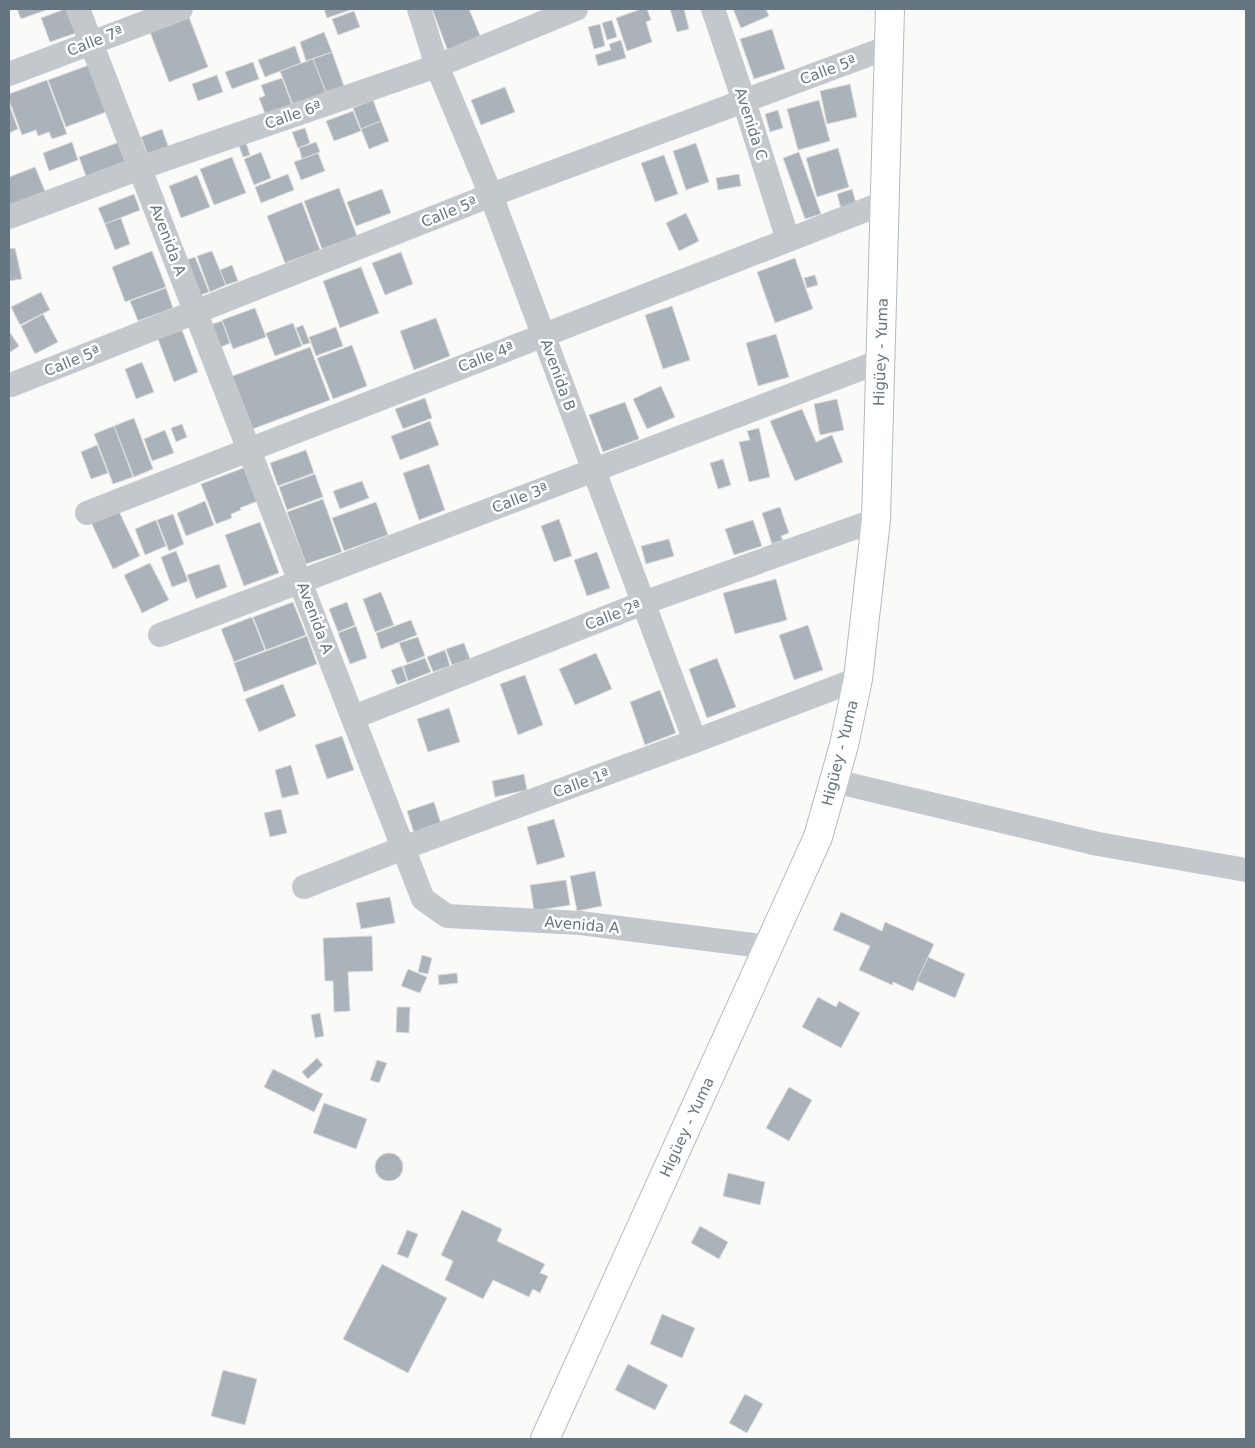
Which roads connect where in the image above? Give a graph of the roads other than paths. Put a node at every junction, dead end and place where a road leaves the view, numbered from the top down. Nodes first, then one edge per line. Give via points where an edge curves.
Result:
1 (78, 9) edge
2 (181, 9) edge
3 (420, 9) edge
4 (576, 9) edge
5 (713, 9) edge
6 (890, 9) edge
7 (91, 43) junction
8 (889, 47) junction
9 (437, 66) junction
10 (9, 74) edge
11 (744, 101) junction
12 (140, 168) junction
13 (492, 195) junction
14 (886, 202) junction
15 (9, 217) edge
16 (788, 240) junction
17 (196, 312) junction
18 (543, 335) junction
19 (881, 361) junction
20 (11, 385) dead end
21 (250, 449) junction
22 (594, 470) junction
23 (87, 512) dead end
24 (876, 520) junction
25 (301, 581) junction
26 (643, 603) junction
27 (160, 635) dead end
28 (858, 679) junction
29 (354, 717) junction
30 (695, 741) junction
31 (834, 781) junction
32 (403, 848) junction
33 (1246, 870) edge
34 (304, 887) dead end
35 (769, 947) junction
36 (545, 1439) edge

1 - 7 street, Avenida A
2 - 7 street, Calle 7ª
3 - 9 street, Avenida B
4 - 9 street, Calle 6ª
5 - 11 street, Avenida C
6 - 8 main road, Higüey - Yuma
7 - 10 street, Calle 7ª
7 - 12 street, Avenida A
8 - 11 street, Calle 5ª
8 - 14 main road, Higüey - Yuma
9 - 12 street, Calle 6ª
9 - 13 street, Avenida B
11 - 13 street, Calle 5ª
11 - 16 street, Avenida C
12 - 15 street, Calle 6ª
12 - 17 street, Avenida A
13 - 17 street, Calle 5ª
13 - 18 street, Avenida B
14 - 16 street, Calle 4ª
14 - 19 main road, Higüey - Yuma
16 - 18 street, Calle 4ª
17 - 20 street, Calle 5ª
17 - 21 street, Avenida A
18 - 21 street, Calle 4ª
18 - 22 street, Avenida B
19 - 22 street, Calle 3ª
19 - 24 main road, Higüey - Yuma
21 - 23 street, Calle 4ª
21 - 25 street, Avenida A
22 - 25 street, Calle 3ª
22 - 26 street, Avenida B
24 - 26 street, Calle 2ª
24 - 28 main road, Higüey - Yuma
25 - 27 street, Calle 3ª
25 - 29 street, Avenida A
26 - 29 street, Calle 2ª
26 - 30 street, Avenida B
28 - 30 street, Calle 1ª
28 - 31 main road, Higüey - Yuma
29 - 32 street, Avenida A
30 - 32 street, Calle 1ª
31 - 33 street via 1098,844
31 - 35 main road, Higüey - Yuma via 818,837
32 - 34 street, Calle 1ª
32 - 35 street, Avenida A via 424,899 447,916 580,924
35 - 36 main road, Higüey - Yuma

